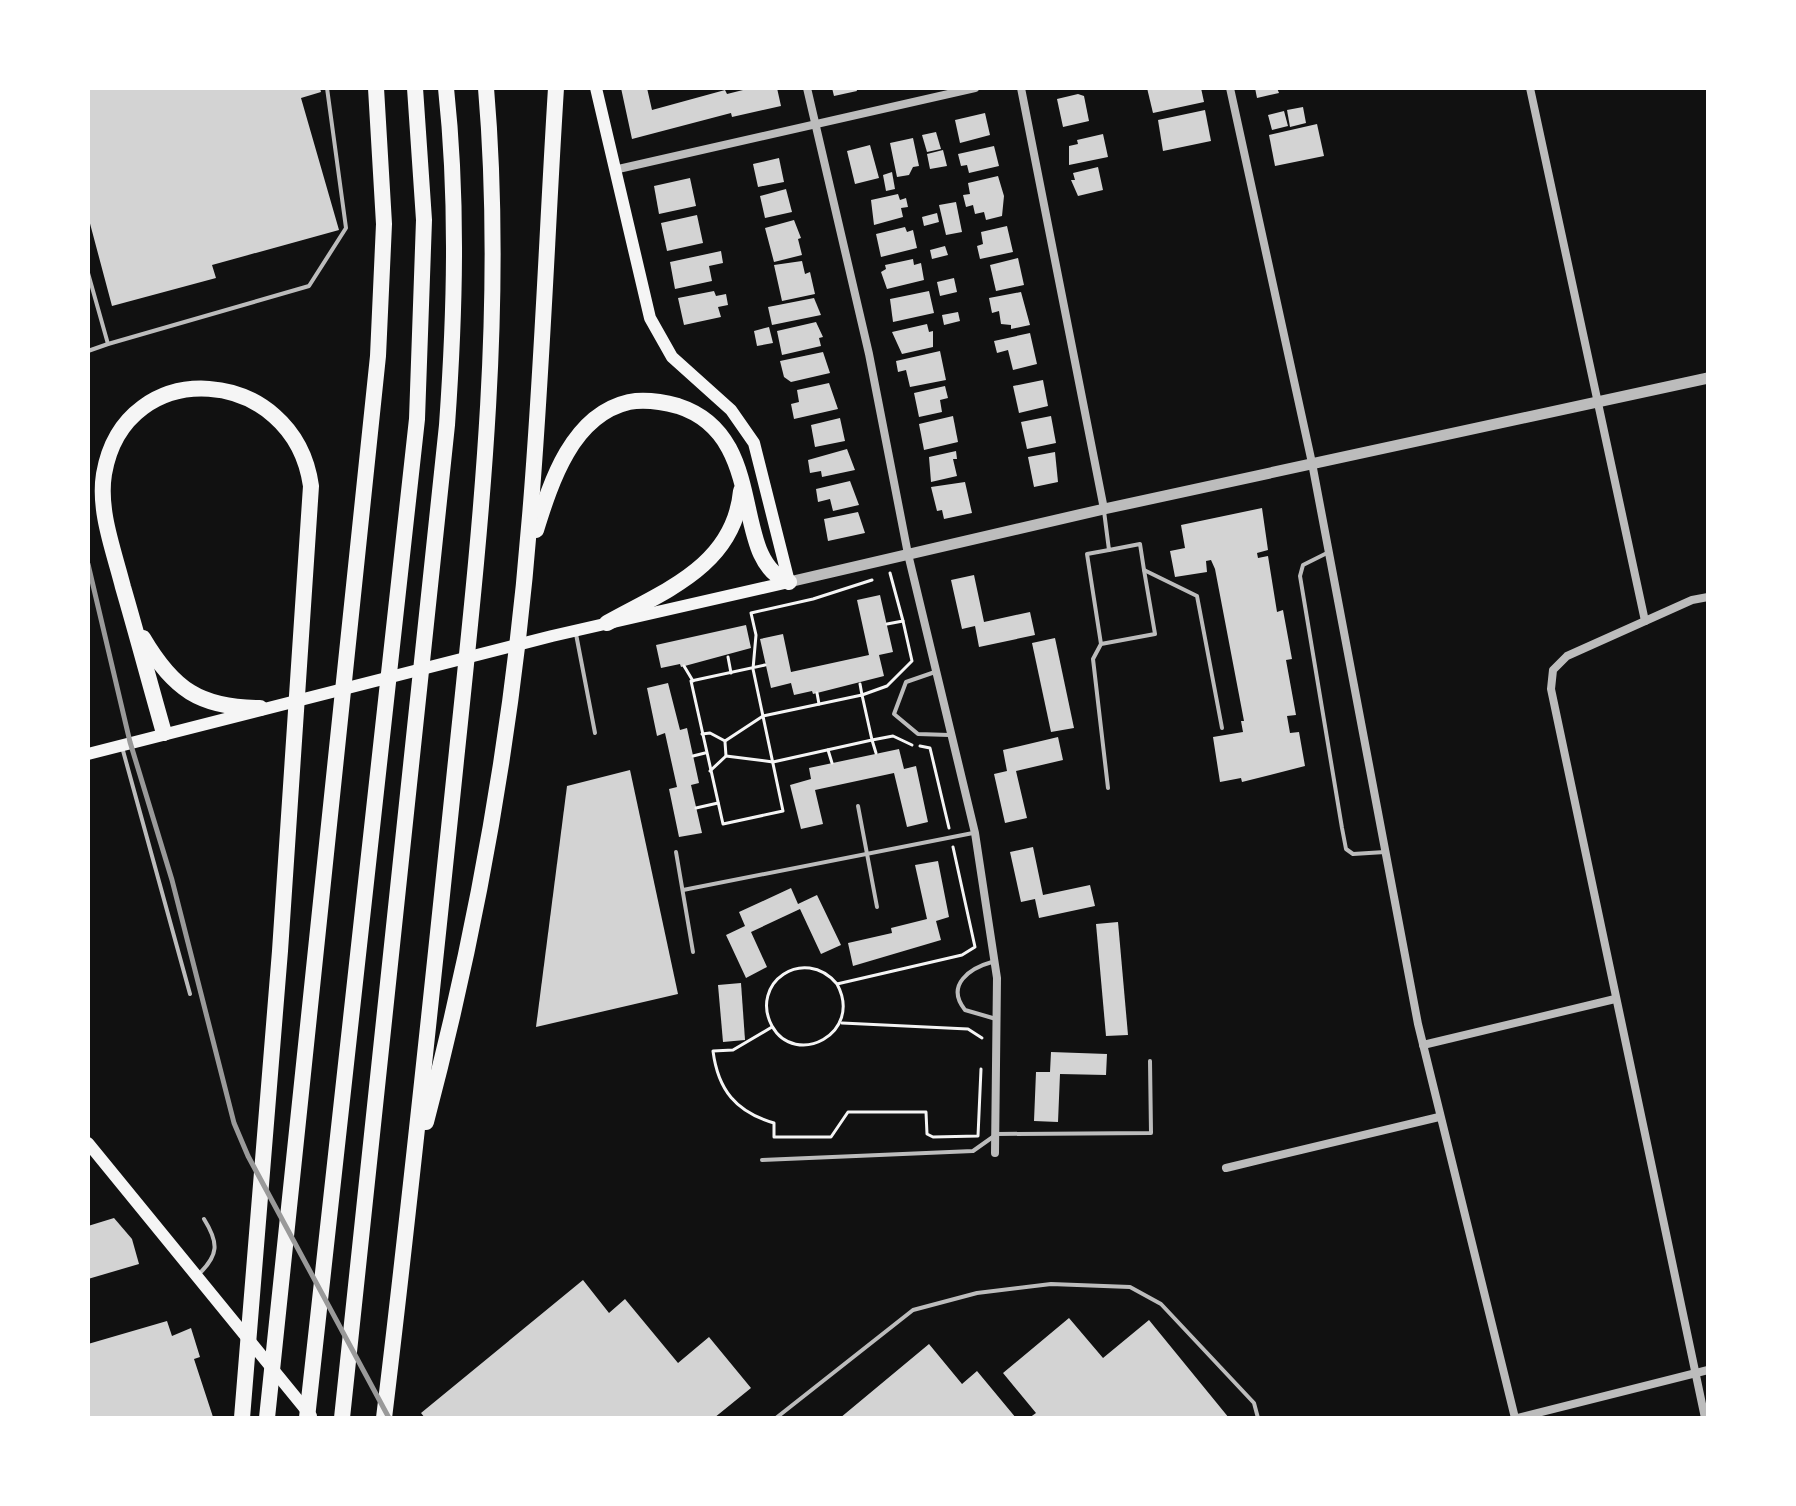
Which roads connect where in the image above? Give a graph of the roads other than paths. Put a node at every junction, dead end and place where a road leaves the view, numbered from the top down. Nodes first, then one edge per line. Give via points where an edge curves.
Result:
1 (327, 88) edge
2 (376, 88) edge
3 (415, 88) edge
4 (446, 88) edge
5 (486, 88) edge
6 (556, 88) edge
7 (596, 88) edge
8 (807, 88) edge
9 (975, 88) edge
10 (1021, 88) edge
11 (1230, 88) edge
12 (1530, 88) edge
13 (816, 126) junction
14 (614, 170) junction
15 (88, 273) edge
16 (108, 344) junction
17 (88, 351) edge
18 (1708, 378) edge
19 (1600, 401) junction
20 (1312, 463) junction
21 (738, 466) junction
22 (1104, 509) junction
23 (1109, 550) junction
24 (1329, 553) junction
25 (908, 554) junction
26 (525, 566) junction
27 (1144, 570) junction
28 (789, 582) junction
29 (1708, 597) edge
30 (129, 606) junction
31 (1645, 621) junction
32 (607, 623) junction
33 (575, 631) junction
34 (1101, 644) junction
35 (937, 671) junction
36 (260, 708) junction
37 (1222, 728) dead end
38 (164, 733) junction
39 (595, 733) dead end
40 (952, 735) junction
41 (122, 745) junction
42 (88, 754) edge
43 (1108, 788) dead end
44 (858, 806) dead end
45 (975, 833) junction
46 (676, 852) dead end
47 (1386, 852) junction
48 (867, 854) junction
49 (683, 890) junction
50 (877, 907) dead end
51 (693, 952) dead end
52 (995, 961) junction
53 (190, 994) dead end
54 (1615, 999) junction
55 (998, 1020) junction
56 (1423, 1045) junction
57 (1150, 1061) dead end
58 (1439, 1117) junction
59 (997, 1134) junction
60 (88, 1143) edge
61 (995, 1153) dead end
62 (762, 1160) dead end
63 (1226, 1168) dead end
64 (412, 1174) junction
65 (204, 1219) dead end
66 (197, 1277) junction
67 (1708, 1370) edge
68 (1695, 1373) junction
69 (242, 1418) edge
70 (267, 1418) edge
71 (310, 1418) edge
72 (342, 1418) edge
73 (384, 1418) edge
74 (776, 1418) edge
75 (1258, 1418) edge
76 (1517, 1418) edge
77 (1705, 1418) edge

1 - 16 lane via 346,228 309,286
2 - 70 highway via 384,224 378,356
3 - 71 highway via 424,220 417,419
4 - 72 highway via 455,277 447,425
5 - 64 highway via 494,221 489,420
6 - 26 highway
7 - 14 main road
8 - 13 street
9 - 13 street
10 - 22 street
11 - 20 street
12 - 19 street
13 - 14 street
13 - 25 street
14 - 28 main road via 650,318 672,357 731,410 754,443
15 - 16 lane
16 - 17 lane
18 - 19 street
19 - 20 street
19 - 31 street
20 - 22 street
20 - 24 street
21 - 26 highway via 722,436 692,412 657,402 619,405 590,425 566,455
21 - 28 highway via 762,560 772,574
21 - 32 highway via 738,515 710,560 689,578
22 - 23 lane
22 - 25 street
23 - 27 lane via 1140,544
23 - 34 lane via 1087,554
24 - 47 street
24 - 47 lane via 1303,565 1300,576 1346,849 1353,854
25 - 28 street
25 - 35 street
26 - 64 highway via 506,730 472,920 449,1035
27 - 34 lane via 1155,634
27 - 37 lane via 1197,596
28 - 32 main road
29 - 31 street
30 - 36 highway via 152,652 178,685 209,702
30 - 38 highway
30 - 69 highway via 103,493 107,460 123,429 147,406 190,388 229,390 263,405 282,420 303,451 312,497
31 - 54 street via 1567,656 1553,670 1551,689
32 - 33 main road
33 - 36 main road
33 - 39 lane
34 - 43 lane via 1092,666
35 - 40 street
35 - 40 lane via 906,682 894,714 918,734
36 - 38 main road
38 - 41 main road
40 - 45 street
41 - 42 main road
41 - 53 lane
44 - 48 lane
45 - 48 lane
45 - 52 street
46 - 49 lane
47 - 56 street
48 - 49 lane
48 - 50 lane
49 - 51 lane
52 - 55 street
52 - 55 lane via 967,972 958,994 965,1010
54 - 56 street
54 - 68 street
55 - 59 street
56 - 58 street
57 - 59 lane via 1151,1133
58 - 63 street
58 - 76 street
59 - 61 street
59 - 62 lane via 973,1151
60 - 66 main road
64 - 73 highway
65 - 66 lane via 216,1253
66 - 71 main road
67 - 68 street
68 - 76 street
68 - 77 street
74 - 75 lane via 913,1310 977,1293 1051,1284 1130,1287 1161,1304 1254,1403

